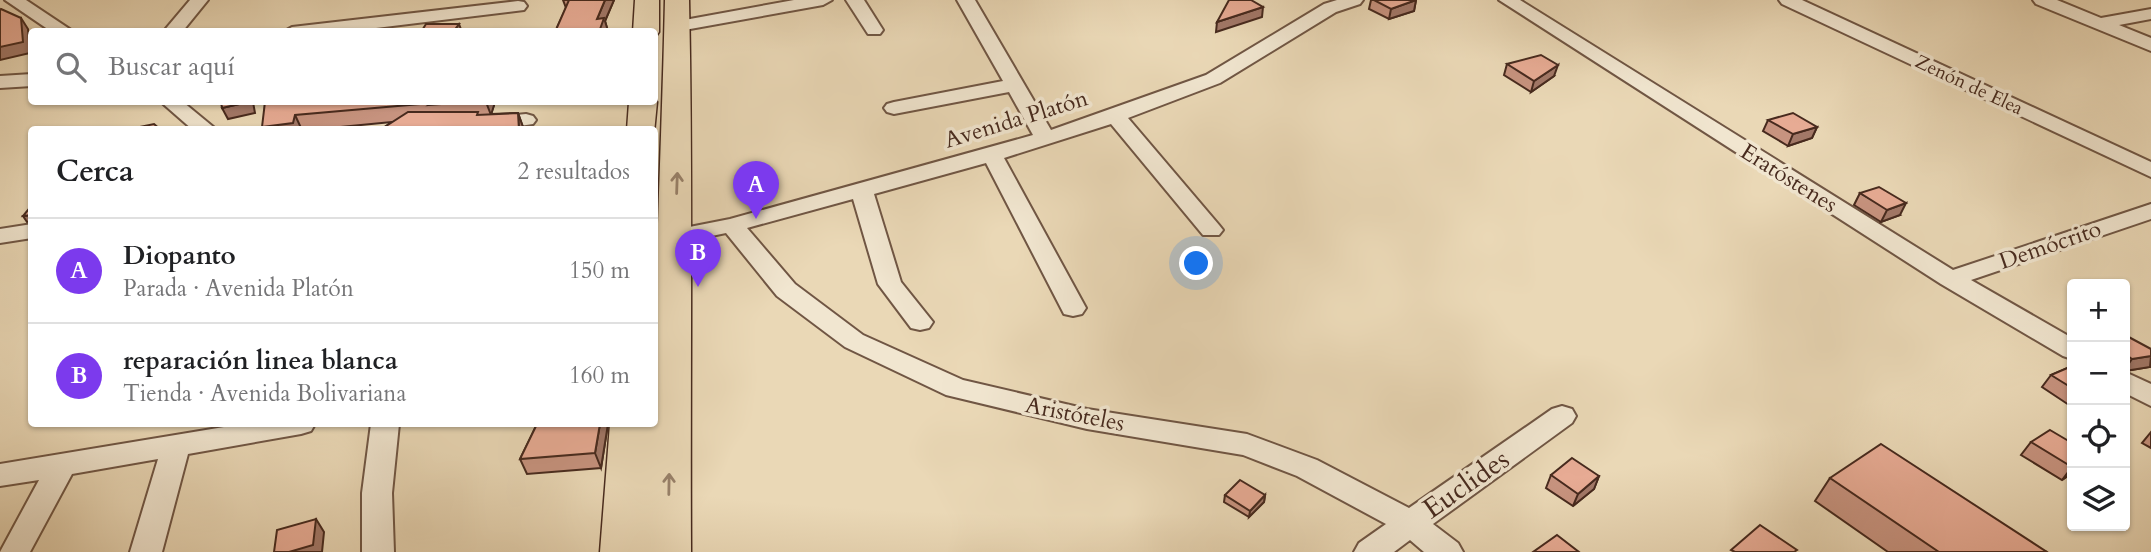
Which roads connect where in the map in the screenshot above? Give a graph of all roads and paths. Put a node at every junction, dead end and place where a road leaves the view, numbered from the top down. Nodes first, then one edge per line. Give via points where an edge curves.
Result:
1 (14, 0) edge
2 (56, 0) edge
3 (200, 0) edge
4 (647, 0) edge
5 (823, 0) edge
6 (855, 0) edge
7 (966, 0) edge
8 (1354, 0) edge
9 (1508, 0) edge
10 (1788, 0) edge
11 (2042, 0) edge
12 (1322, 4) edge
13 (518, 6) dead end
14 (37, 14) junction
15 (2151, 15) edge
16 (667, 19) edge
17 (2096, 24) junction
18 (59, 28) edge
19 (176, 28) edge
20 (327, 28) edge
21 (874, 30) dead end
22 (2151, 46) edge
23 (28, 80) edge
24 (0, 82) edge
25 (1014, 85) junction
26 (175, 105) edge
27 (643, 105) edge
28 (894, 108) dead end
29 (1115, 116) junction
30 (526, 120) dead end
31 (202, 126) edge
32 (465, 126) edge
33 (642, 126) edge
34 (1046, 139) junction
35 (992, 155) junction
36 (2151, 170) edge
37 (862, 190) junction
38 (2151, 211) edge
39 (732, 225) junction
40 (1211, 230) dead end
41 (28, 232) edge
42 (0, 236) edge
43 (664, 239) edge
44 (1950, 279) junction
45 (1073, 308) dead end
46 (920, 322) dead end
47 (2067, 347) edge
48 (2130, 384) edge
49 (2151, 396) edge
50 (1562, 416) dead end
51 (284, 427) edge
52 (385, 427) edge
53 (630, 427) edge
54 (176, 446) junction
55 (62, 465) junction
56 (0, 475) edge
57 (1410, 523) junction
58 (14, 552) edge
59 (146, 552) edge
60 (378, 552) edge
61 (623, 552) edge
62 (668, 552) edge
63 (1370, 552) edge
64 (1447, 552) edge

1 - 14 street
2 - 14 street
3 - 19 street
4 - 16 highway
5 - 16 street
6 - 21 street
7 - 25 street
8 - 12 street, Avenida Platón
9 - 44 street, Eratóstenes
10 - 36 street, Zenón de Elea
11 - 17 street
12 - 29 street, Avenida Platón via 1213,79
13 - 20 street
14 - 18 street
15 - 17 street
43 -> 16 highway via 677,183
17 - 22 street
23 - 24 street
25 - 28 street
25 - 34 street
26 - 31 street
27 - 33 highway
29 - 34 street, Avenida Platón
29 - 40 street
30 - 32 street
34 - 35 street, Avenida Platón
35 - 37 street, Avenida Platón
35 - 45 street
37 - 39 street, Avenida Platón
37 - 46 street via 890,284
38 - 44 street, Demócrito
39 - 43 street, Avenida Platón
39 - 57 street, Aristóteles via 786,290 854,341 956,388 1087,419 1247,445 1307,468
41 - 42 street
62 -> 43 highway
44 - 47 street, Eratóstenes
48 - 49 street
50 - 57 street, Euclides
51 - 54 street
52 - 60 street via 377,493
53 - 61 highway
54 - 55 street
54 - 59 street
55 - 56 street
55 - 58 street
57 - 63 street, Euclides
57 - 64 street, Aristóteles

